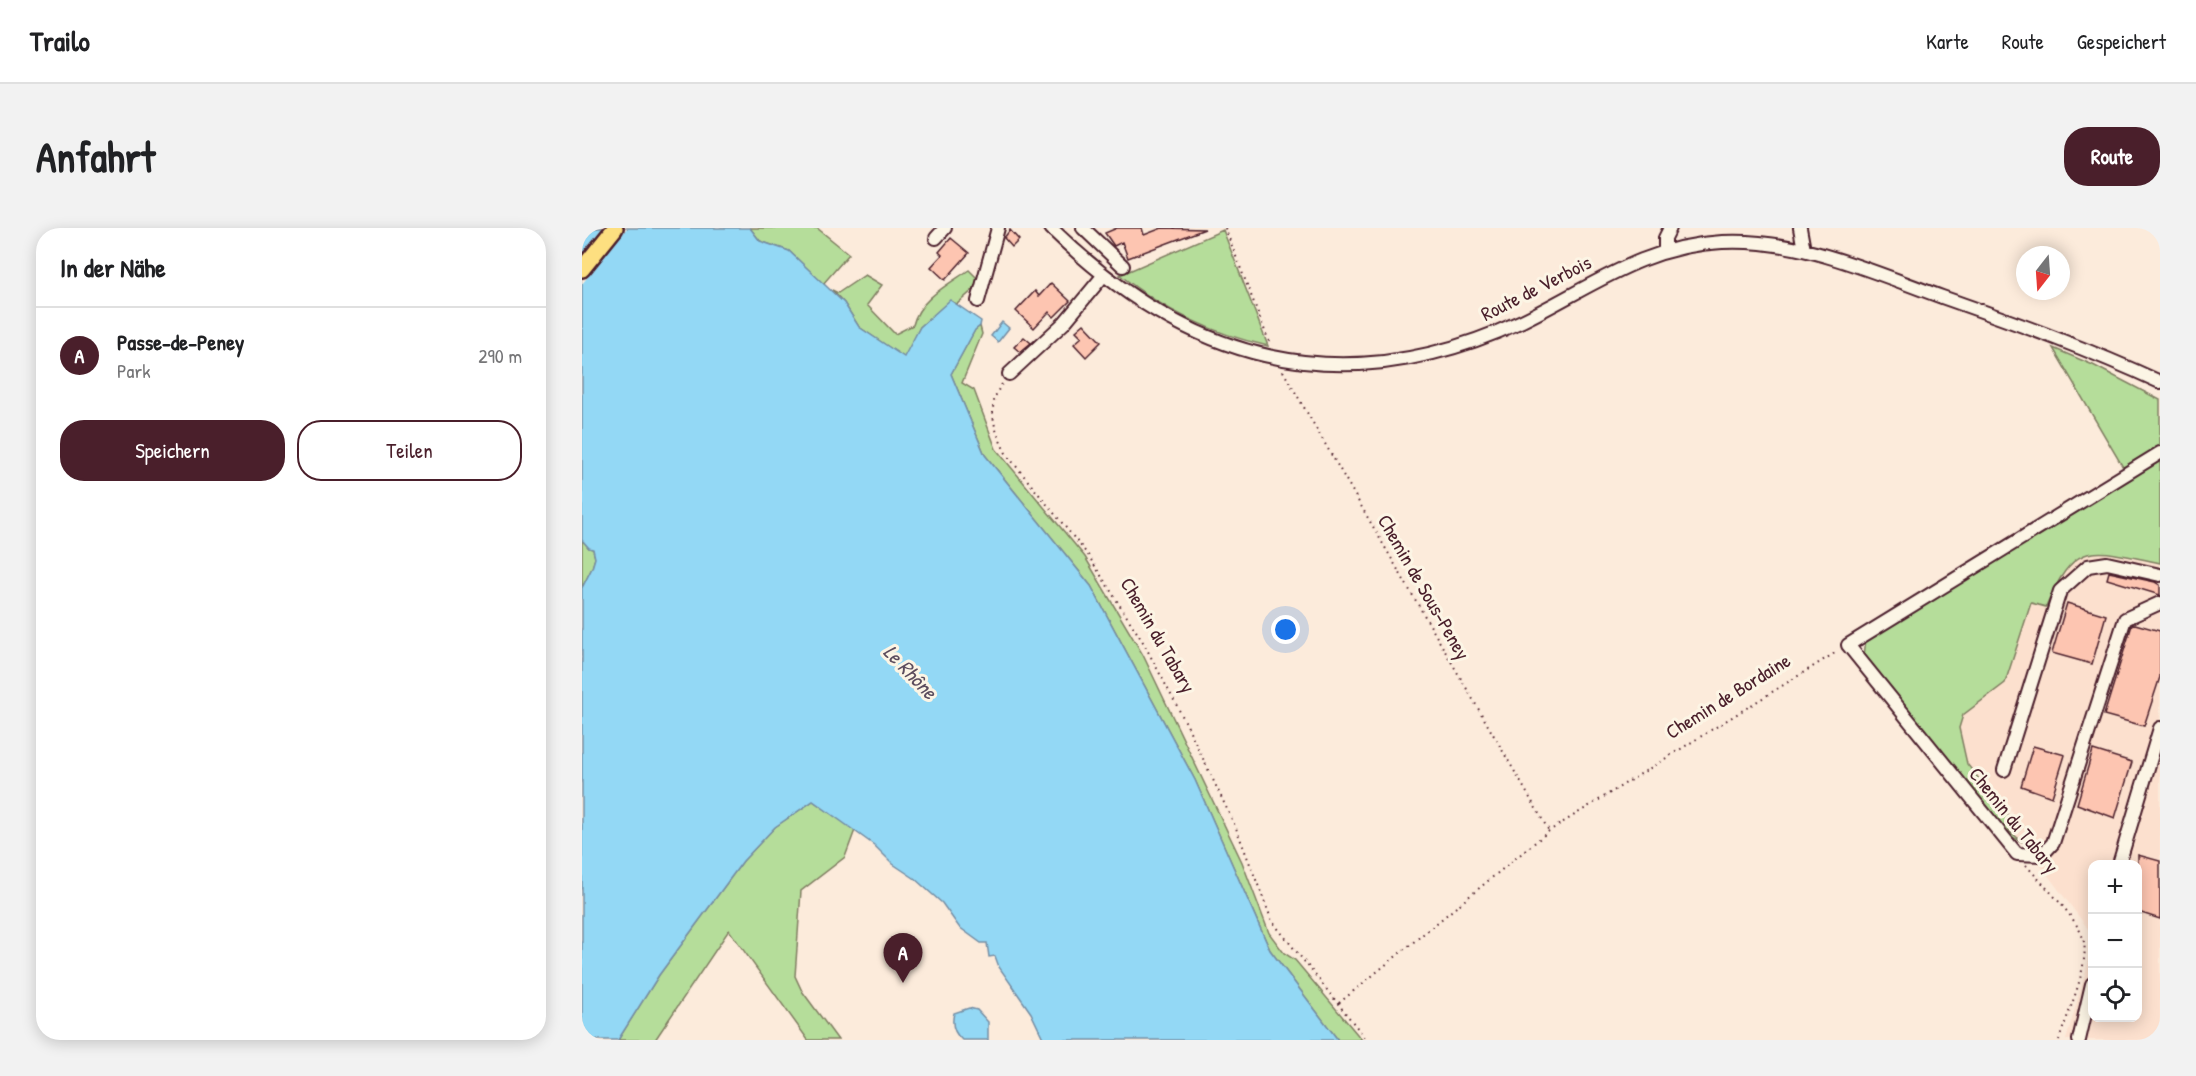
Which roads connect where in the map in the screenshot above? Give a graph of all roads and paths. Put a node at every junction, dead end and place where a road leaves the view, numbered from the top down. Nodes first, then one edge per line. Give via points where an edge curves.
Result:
1 (615, 228) edge
2 (945, 228) edge
3 (998, 228) edge
4 (1051, 228) edge
5 (1083, 228) edge
6 (1225, 228) edge
7 (1670, 228) edge
8 (1800, 228) edge
9 (936, 238) dead end
10 (1804, 250) junction
11 (1665, 252) junction
12 (1123, 266) dead end
13 (582, 269) edge
14 (1103, 276) junction
15 (978, 300) dead end
16 (1275, 358) junction
17 (1009, 374) joint
18 (2160, 382) edge
19 (2160, 453) edge
20 (2160, 575) edge
21 (2160, 603) edge
22 (1848, 645) junction
23 (2160, 728) edge
24 (2004, 770) dead end
25 (1549, 831) junction
26 (2017, 854) junction
27 (2120, 860) edge
28 (2088, 1001) edge
29 (1339, 1003) junction
30 (1367, 1040) edge
31 (2059, 1040) edge
32 (2079, 1040) edge

1 - 13 main road
2 - 9 street
3 - 15 street
4 - 14 street, Route de Verbois
5 - 12 street
6 - 16 path, Chemin de Sous-Peney
7 - 11 street
8 - 10 street
10 - 11 street, Route de Verbois via 1776,244 1722,242
10 - 18 street, Route de Verbois via 2040,332
11 - 16 street, Route de Verbois via 1598,279 1524,320 1431,354 1372,364
14 - 16 street, Route de Verbois via 1140,303 1197,333
14 - 17 street via 1064,323
16 - 25 path, Chemin de Sous-Peney
17 - 29 path, Chemin du Tabary via 996,392 991,409 999,440 1013,463 1088,555 1143,642 1236,828 1272,921
19 - 22 street
20 - 24 street via 2107,562 2088,566 2060,591
21 - 26 street via 2125,619 2054,843 2042,855
22 - 25 path, Chemin de Bordaine
22 - 26 street, Chemin du Tabary
23 - 27 street
25 - 29 path, Chemin de Bordaine
26 - 31 path, Chemin du Tabary via 2083,939 2082,966
28 - 32 street
29 - 30 path, Chemin du Tabary

